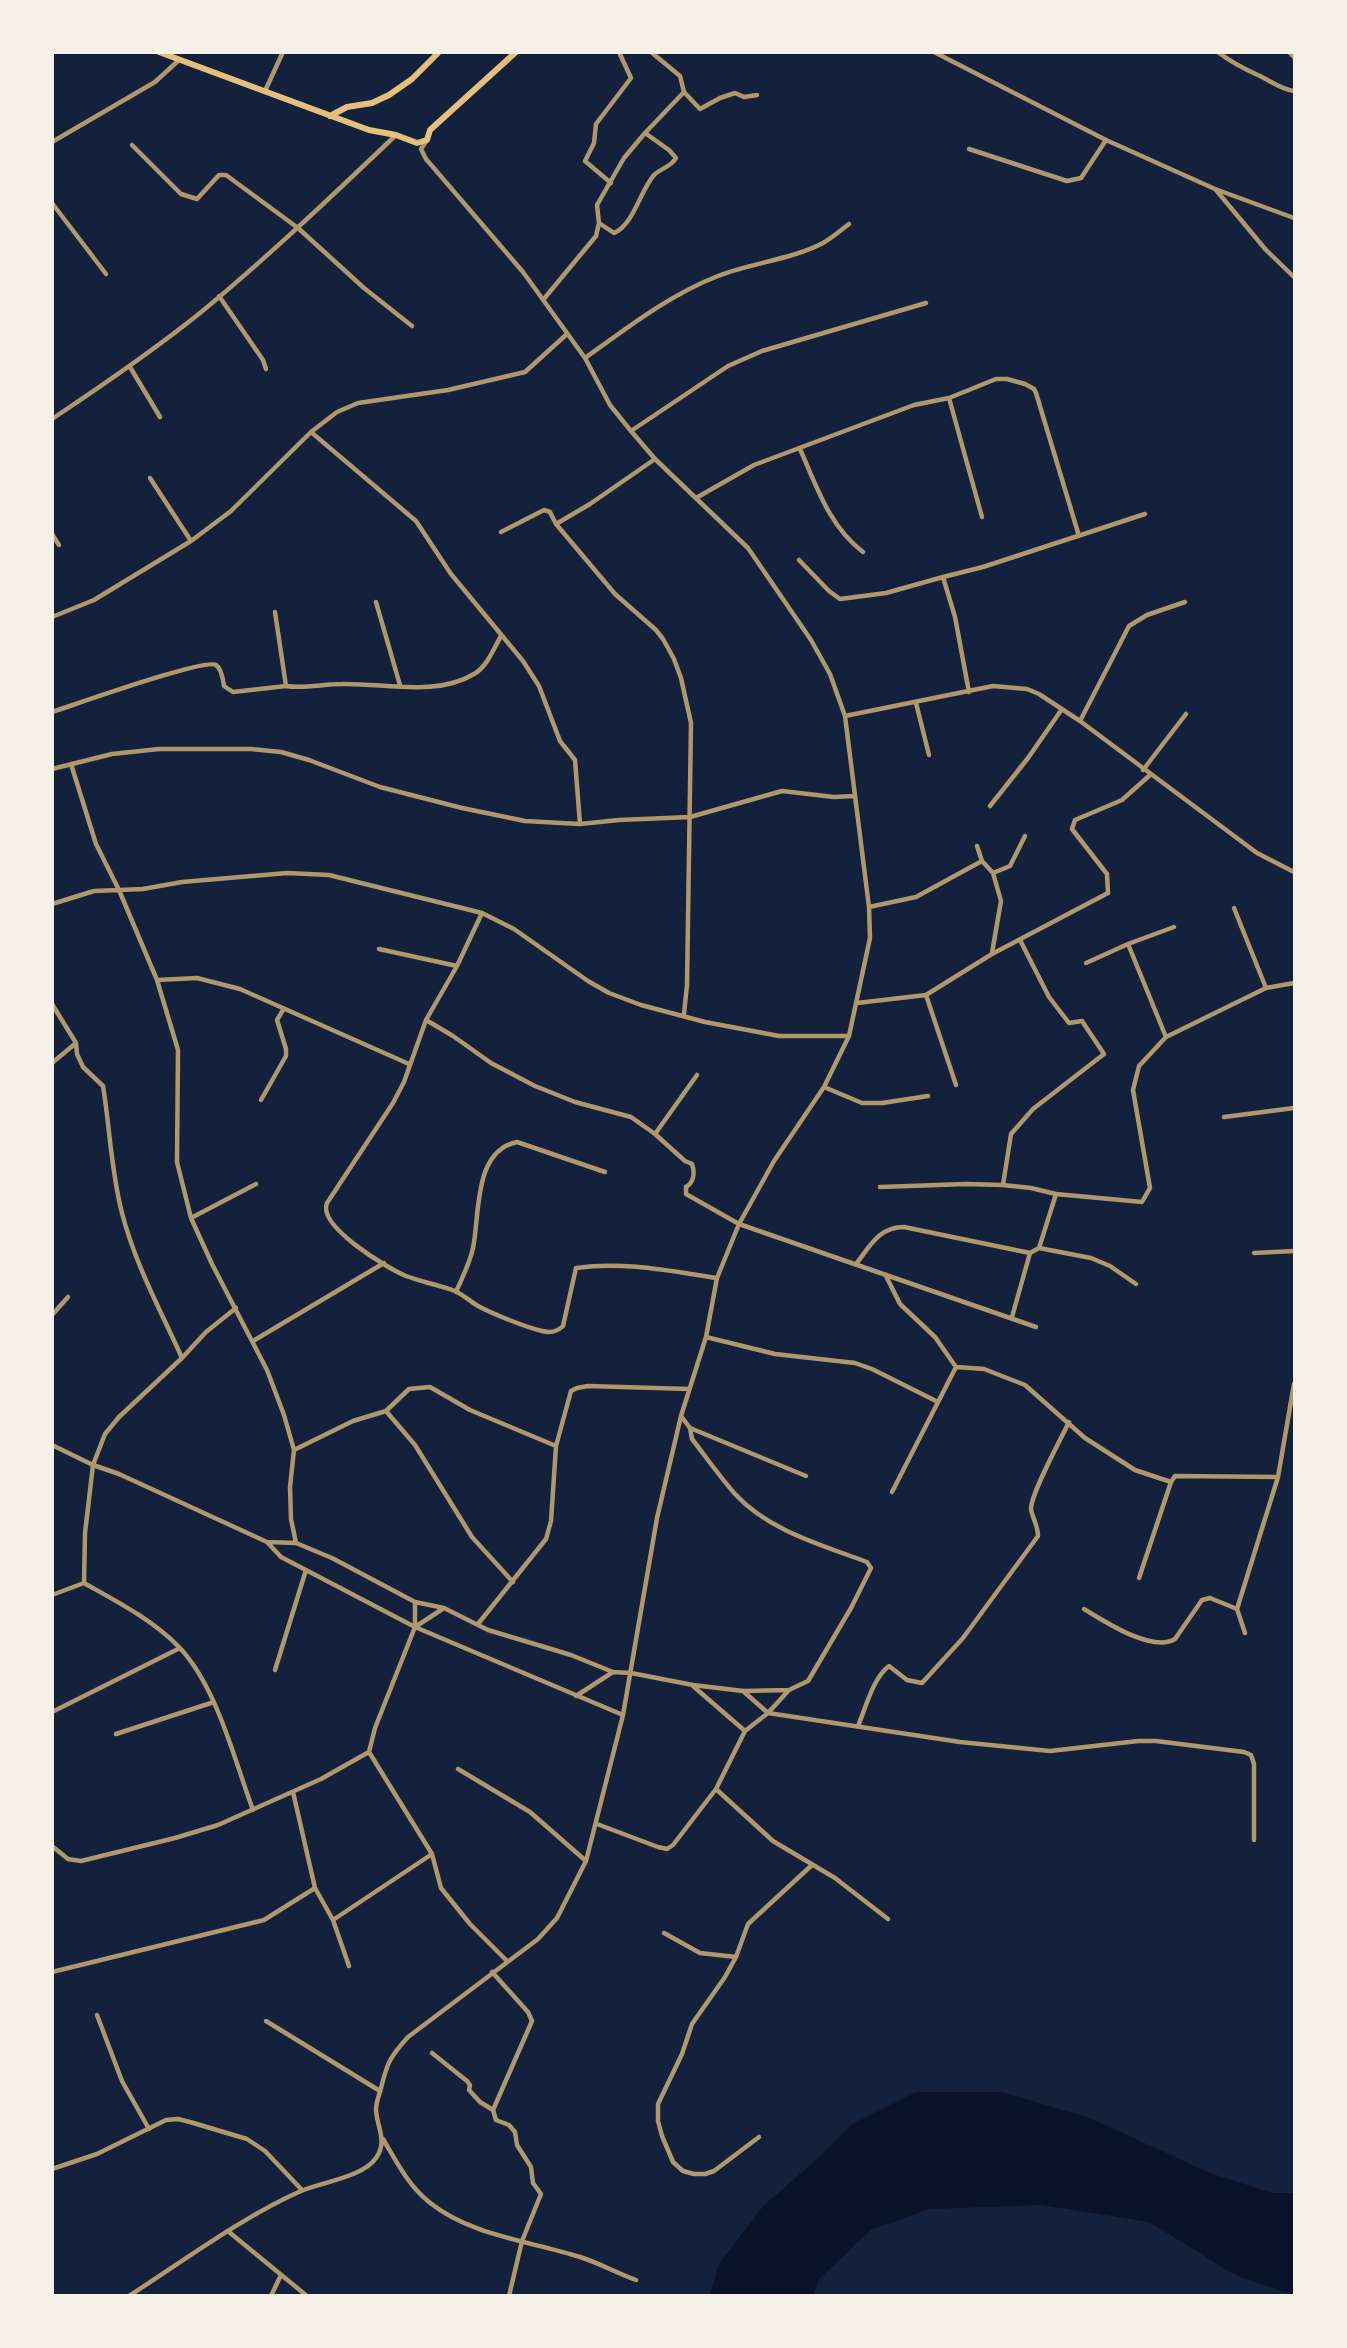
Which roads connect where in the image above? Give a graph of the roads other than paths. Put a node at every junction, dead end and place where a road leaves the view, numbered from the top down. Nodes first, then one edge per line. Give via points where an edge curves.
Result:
1 (159, 52) edge
2 (283, 52) edge
3 (439, 52) edge
4 (516, 52) edge
5 (619, 52) edge
6 (651, 52) edge
7 (934, 52) edge
8 (1218, 52) edge
9 (1289, 52) edge
10 (1294, 57) edge
11 (179, 60) junction
12 (265, 91) junction
13 (1294, 91) edge
14 (684, 92) junction
15 (757, 95) dead end
16 (330, 116) junction
17 (645, 133) junction
18 (396, 135) junction
19 (427, 140) junction
20 (1106, 140) junction
21 (52, 142) edge
22 (132, 145) dead end
23 (969, 150) dead end
24 (611, 183) junction
25 (1215, 189) junction
26 (52, 203) edge
27 (1294, 218) edge
28 (599, 223) junction
29 (849, 224) dead end
30 (298, 228) junction
31 (106, 274) dead end
32 (1294, 277) edge
33 (219, 296) junction
34 (543, 300) junction
35 (926, 303) dead end
36 (412, 326) dead end
37 (567, 334) junction
38 (585, 358) junction
39 (130, 367) junction
40 (266, 369) dead end
41 (949, 398) junction
42 (160, 417) dead end
43 (52, 419) edge
44 (631, 431) junction
45 (311, 432) junction
46 (800, 449) junction
47 (655, 459) junction
48 (150, 478) dead end
49 (696, 498) junction
50 (1146, 514) dead end
51 (982, 517) dead end
52 (556, 524) junction
53 (501, 532) dead end
54 (52, 534) edge
55 (1079, 536) junction
56 (191, 541) junction
57 (59, 545) dead end
58 (863, 552) dead end
59 (799, 560) dead end
60 (944, 577) junction
61 (376, 602) dead end
62 (1185, 602) dead end
63 (275, 612) dead end
64 (52, 617) edge
65 (501, 636) junction
66 (400, 685) junction
67 (286, 686) junction
68 (969, 692) junction
69 (916, 703) junction
70 (1062, 709) junction
71 (52, 712) edge
72 (1186, 714) dead end
73 (845, 716) junction
74 (1080, 721) junction
75 (929, 755) dead end
76 (71, 764) junction
77 (52, 769) edge
78 (1143, 770) junction
79 (1150, 775) junction
80 (855, 796) junction
81 (990, 806) dead end
82 (690, 817) junction
83 (580, 824) junction
84 (1025, 836) dead end
85 (977, 846) dead end
86 (982, 861) junction
87 (993, 873) junction
88 (1294, 873) edge
89 (119, 890) junction
90 (52, 904) edge
91 (869, 907) junction
92 (1234, 908) dead end
93 (482, 913) junction
94 (1174, 927) dead end
95 (1020, 940) junction
96 (1128, 944) junction
97 (379, 949) dead end
98 (992, 954) junction
99 (1086, 963) dead end
100 (457, 966) junction
101 (158, 980) junction
102 (1294, 982) edge
103 (1266, 988) junction
104 (926, 995) junction
105 (857, 1003) junction
106 (52, 1004) edge
107 (283, 1010) junction
108 (684, 1014) junction
109 (426, 1020) junction
110 (849, 1036) junction
111 (1166, 1037) junction
112 (76, 1043) junction
113 (52, 1063) edge
114 (409, 1064) junction
115 (697, 1075) dead end
116 (956, 1085) dead end
117 (824, 1087) junction
118 (928, 1096) dead end
119 (261, 1100) dead end
120 (1294, 1108) edge
121 (1224, 1117) dead end
122 (655, 1134) junction
123 (605, 1172) dead end
124 (256, 1184) dead end
125 (1003, 1185) junction
126 (880, 1187) dead end
127 (1056, 1194) junction
128 (191, 1218) junction
129 (739, 1224) junction
130 (1040, 1248) junction
131 (1294, 1251) edge
132 (1030, 1253) junction
133 (1254, 1253) dead end
134 (384, 1263) junction
135 (856, 1264) junction
136 (886, 1276) junction
137 (717, 1278) junction
138 (1136, 1284) dead end
139 (456, 1292) junction
140 (68, 1297) dead end
141 (236, 1308) junction
142 (52, 1315) edge
143 (1012, 1317) junction
144 (1035, 1327) dead end
145 (706, 1337) junction
146 (253, 1341) junction
147 (183, 1358) junction
148 (956, 1367) junction
149 (1294, 1384) edge
150 (689, 1389) junction
151 (938, 1402) junction
152 (387, 1411) junction
153 (681, 1416) junction
154 (1069, 1422) junction
155 (690, 1428) junction
156 (1287, 1428) junction
157 (1294, 1430) edge
158 (52, 1445) edge
159 (556, 1446) junction
160 (294, 1450) junction
161 (93, 1465) junction
162 (806, 1476) dead end
163 (1278, 1476) junction
164 (1171, 1482) junction
165 (892, 1492) dead end
166 (267, 1542) junction
167 (296, 1543) junction
168 (306, 1570) junction
169 (1139, 1578) dead end
170 (513, 1581) junction
171 (84, 1583) junction
172 (52, 1595) edge
173 (415, 1602) junction
174 (444, 1608) junction
175 (1084, 1609) dead end
176 (1237, 1609) junction
177 (478, 1624) junction
178 (415, 1627) junction
179 (1245, 1633) dead end
180 (180, 1648) junction
181 (275, 1670) dead end
182 (613, 1672) junction
183 (631, 1673) junction
184 (693, 1686) junction
185 (789, 1690) junction
186 (743, 1691) junction
187 (576, 1696) junction
188 (214, 1702) junction
189 (52, 1712) edge
190 (768, 1713) junction
191 (623, 1715) junction
192 (858, 1726) junction
193 (745, 1731) junction
194 (116, 1734) dead end
195 (369, 1752) junction
196 (458, 1769) dead end
197 (716, 1789) junction
198 (292, 1792) junction
199 (253, 1810) junction
200 (597, 1824) junction
201 (1254, 1840) dead end
202 (52, 1846) edge
203 (432, 1854) junction
204 (586, 1861) junction
205 (812, 1864) junction
206 (315, 1888) junction
207 (888, 1919) dead end
208 (333, 1920) junction
209 (664, 1933) dead end
210 (736, 1957) junction
211 (507, 1961) junction
212 (350, 1966) dead end
213 (52, 1972) edge
214 (492, 1972) junction
215 (97, 2015) dead end
216 (266, 2021) dead end
217 (432, 2053) dead end
218 (380, 2091) junction
219 (493, 2109) junction
220 (149, 2129) junction
221 (759, 2137) dead end
222 (383, 2139) junction
223 (52, 2169) edge
224 (302, 2190) junction
225 (229, 2232) junction
226 (522, 2241) junction
227 (280, 2275) junction
228 (636, 2280) dead end
229 (129, 2295) edge
230 (271, 2295) edge
231 (307, 2295) edge
232 (509, 2295) edge

1 - 11 main road
2 - 12 street
3 - 16 main road via 389,95
4 - 19 main road via 430,130
5 - 24 street via 631,78 596,124 594,142 585,161
6 - 14 street via 680,76
7 - 20 street
8 - 13 street via 1238,67 1284,90
9 - 10 street
11 - 12 main road
11 - 21 street via 155,82
12 - 16 main road
14 - 15 street via 700,109 735,93 744,97
14 - 17 street
16 - 18 main road
17 - 24 street via 624,158
17 - 28 street via 676,158 654,175 618,231 614,233
18 - 19 main road via 417,143
18 - 30 street
19 - 34 street via 421,149 426,159
20 - 23 street via 1081,178 1067,181
20 - 25 street
22 - 30 street via 181,194 197,199 219,176 226,175
24 - 28 street via 597,205
25 - 27 street
25 - 32 street
26 - 31 street
28 - 34 street via 589,247
29 - 38 street via 805,251 765,260 693,287
30 - 33 street
30 - 36 street
33 - 39 street
33 - 40 street
34 - 37 street
35 - 44 street via 762,351 728,366
37 - 38 street
37 - 45 street via 525,372 448,390 358,403 337,412
38 - 44 street via 610,405
39 - 42 street
39 - 43 street
41 - 46 street via 914,405
41 - 51 street
41 - 55 street via 996,379 1034,389
44 - 47 street
45 - 56 street via 231,511
45 - 65 street via 416,521
46 - 49 street via 754,465
46 - 58 street via 830,516
47 - 49 street
47 - 52 street
48 - 56 street
49 - 73 street via 748,548 779,591 830,674
50 - 55 street
52 - 53 street via 550,512 544,510
52 - 82 street via 625,605 656,630 674,659 691,723
54 - 57 street
55 - 60 street
56 - 64 street via 94,600
59 - 60 street via 840,599
60 - 68 street via 956,617
61 - 66 street
62 - 74 street via 1129,626
63 - 67 street
65 - 66 street via 475,674 438,687
65 - 83 street via 535,679 560,741 576,760
66 - 67 street
67 - 71 street via 233,692 224,686 219,667 209,664
68 - 69 street
68 - 70 street via 993,686 1027,689
69 - 73 street
69 - 75 street
70 - 74 street
70 - 81 street
72 - 78 street
73 - 80 street
74 - 78 street
76 - 77 street
76 - 83 street via 159,749 281,752 380,787 471,811 525,821
76 - 89 street via 96,844
78 - 79 street
79 - 88 street via 1257,852
79 - 95 street via 1122,800 1075,820 1072,829 1107,874 1108,893
80 - 82 street via 783,791
80 - 91 street
82 - 83 street
82 - 108 street
84 - 87 street via 1010,866
85 - 86 street
86 - 87 street
86 - 91 street via 916,897
87 - 98 street via 1001,901
89 - 90 street via 94,891
89 - 93 street via 310,872
89 - 101 street
91 - 105 street via 870,938
92 - 103 street
93 - 100 street
93 - 108 street via 514,929 609,993
94 - 96 street
95 - 98 street
95 - 125 street via 1049,997 1069,1023 1082,1021 1104,1054 1033,1109 1011,1134
96 - 99 street
96 - 111 street
97 - 100 street
98 - 104 street
100 - 109 street
101 - 107 street via 212,981 240,989
101 - 128 street via 178,1050 177,1162
102 - 103 street
103 - 111 street
104 - 105 street
104 - 116 street
105 - 110 street
106 - 112 street
107 - 114 street
107 - 119 street via 277,1020 286,1056
108 - 110 street via 705,1022 779,1036
109 - 114 street
109 - 122 street via 511,1074 557,1095 631,1117
110 - 117 street
111 - 127 street via 1139,1066 1133,1090 1150,1188 1142,1202
112 - 113 street
112 - 147 street via 83,1067 104,1086 111,1163 123,1215 136,1255
114 - 134 street via 393,1103 325,1208 336,1230
115 - 122 street
117 - 118 street via 862,1103
117 - 129 street via 774,1161
120 - 121 street
122 - 129 street via 692,1164 693,1175 686,1194
123 - 139 street via 516,1142 500,1148 477,1199 474,1246
124 - 128 street
125 - 126 street
125 - 127 street
127 - 130 street
128 - 141 street
129 - 135 street
129 - 137 street
130 - 132 street
130 - 138 street via 1091,1258
131 - 133 street
132 - 135 street via 919,1228 894,1227 880,1233
132 - 143 street
134 - 139 street via 405,1276
134 - 146 street
135 - 136 street
136 - 143 street
136 - 148 street via 900,1304 935,1337
137 - 139 street via 626,1264 576,1268 563,1326 549,1332 480,1306
137 - 145 street
140 - 142 street
141 - 146 street
141 - 147 street via 206,1332
143 - 144 street
145 - 150 street
145 - 151 street via 776,1354 855,1363
146 - 160 street via 277,1394
147 - 161 street via 110,1428
148 - 151 street
148 - 154 street via 984,1369 1025,1385
149 - 156 street
150 - 153 street
150 - 159 street via 577,1388 568,1396
151 - 165 street
152 - 159 street via 409,1389 430,1387 470,1410
152 - 160 street via 353,1421
152 - 170 street via 415,1445 472,1537
153 - 155 street
153 - 183 street via 657,1518
154 - 164 street via 1085,1438 1135,1470
154 - 192 street via 1031,1509 1038,1536 963,1638 922,1683 886,1668
155 - 162 street
155 - 185 street via 692,1439 735,1494 756,1512 793,1534 870,1565 851,1608 808,1681
156 - 157 street
156 - 163 street
158 - 161 street
159 - 170 street via 551,1521 546,1539
160 - 167 street via 291,1519
161 - 166 street
161 - 171 street
163 - 164 street via 1183,1475 1175,1476
163 - 176 street
164 - 169 street
166 - 167 street
166 - 168 street via 281,1557
167 - 173 street
168 - 178 street
168 - 181 street
170 - 177 street
171 - 172 street
171 - 180 street via 131,1611
173 - 174 street
173 - 178 street
174 - 177 street
174 - 178 street
175 - 176 street via 1120,1630 1160,1644 1175,1639 1202,1600 1210,1598
176 - 179 street
177 - 182 street
178 - 187 street
178 - 195 street
180 - 188 street via 202,1676
180 - 189 street
182 - 183 street
182 - 187 street
183 - 184 street
183 - 191 street
184 - 186 street
184 - 193 street
185 - 186 street
185 - 190 street
186 - 190 street
187 - 191 street
188 - 194 street
188 - 199 street
190 - 192 street
190 - 193 street
191 - 200 street
192 - 201 street via 1043,1750 1138,1741 1244,1752 1251,1755 1254,1764
193 - 197 street
195 - 198 street
195 - 203 street
196 - 204 street via 530,1812
197 - 200 street via 667,1849
197 - 205 street via 765,1835
198 - 199 street
198 - 206 street
199 - 202 street via 175,1838 81,1861 68,1858
200 - 204 street
203 - 208 street
203 - 211 street via 441,1888
204 - 211 street via 557,1918 538,1939
205 - 207 street
205 - 210 street via 748,1924
206 - 208 street
206 - 213 street via 264,1920
208 - 212 street
209 - 210 street via 700,1953
210 - 221 street via 692,2024 658,2104 658,2121 673,2162 694,2174 714,2171
211 - 214 street
214 - 218 street via 408,2037 392,2054 382,2075
214 - 219 street via 532,2021
215 - 220 street via 122,2081
216 - 218 street
217 - 219 street via 467,2080 469,2090
218 - 222 street via 376,2112
219 - 226 street via 496,2120 515,2132 517,2145 541,2194
220 - 223 street via 97,2154
220 - 224 street via 178,2119 247,2139 265,2151
222 - 224 street via 369,2165
222 - 226 street via 411,2183 440,2210 468,2225
224 - 225 street
225 - 227 street
225 - 229 street
226 - 228 street via 579,2257
226 - 232 street
227 - 230 street
227 - 231 street

